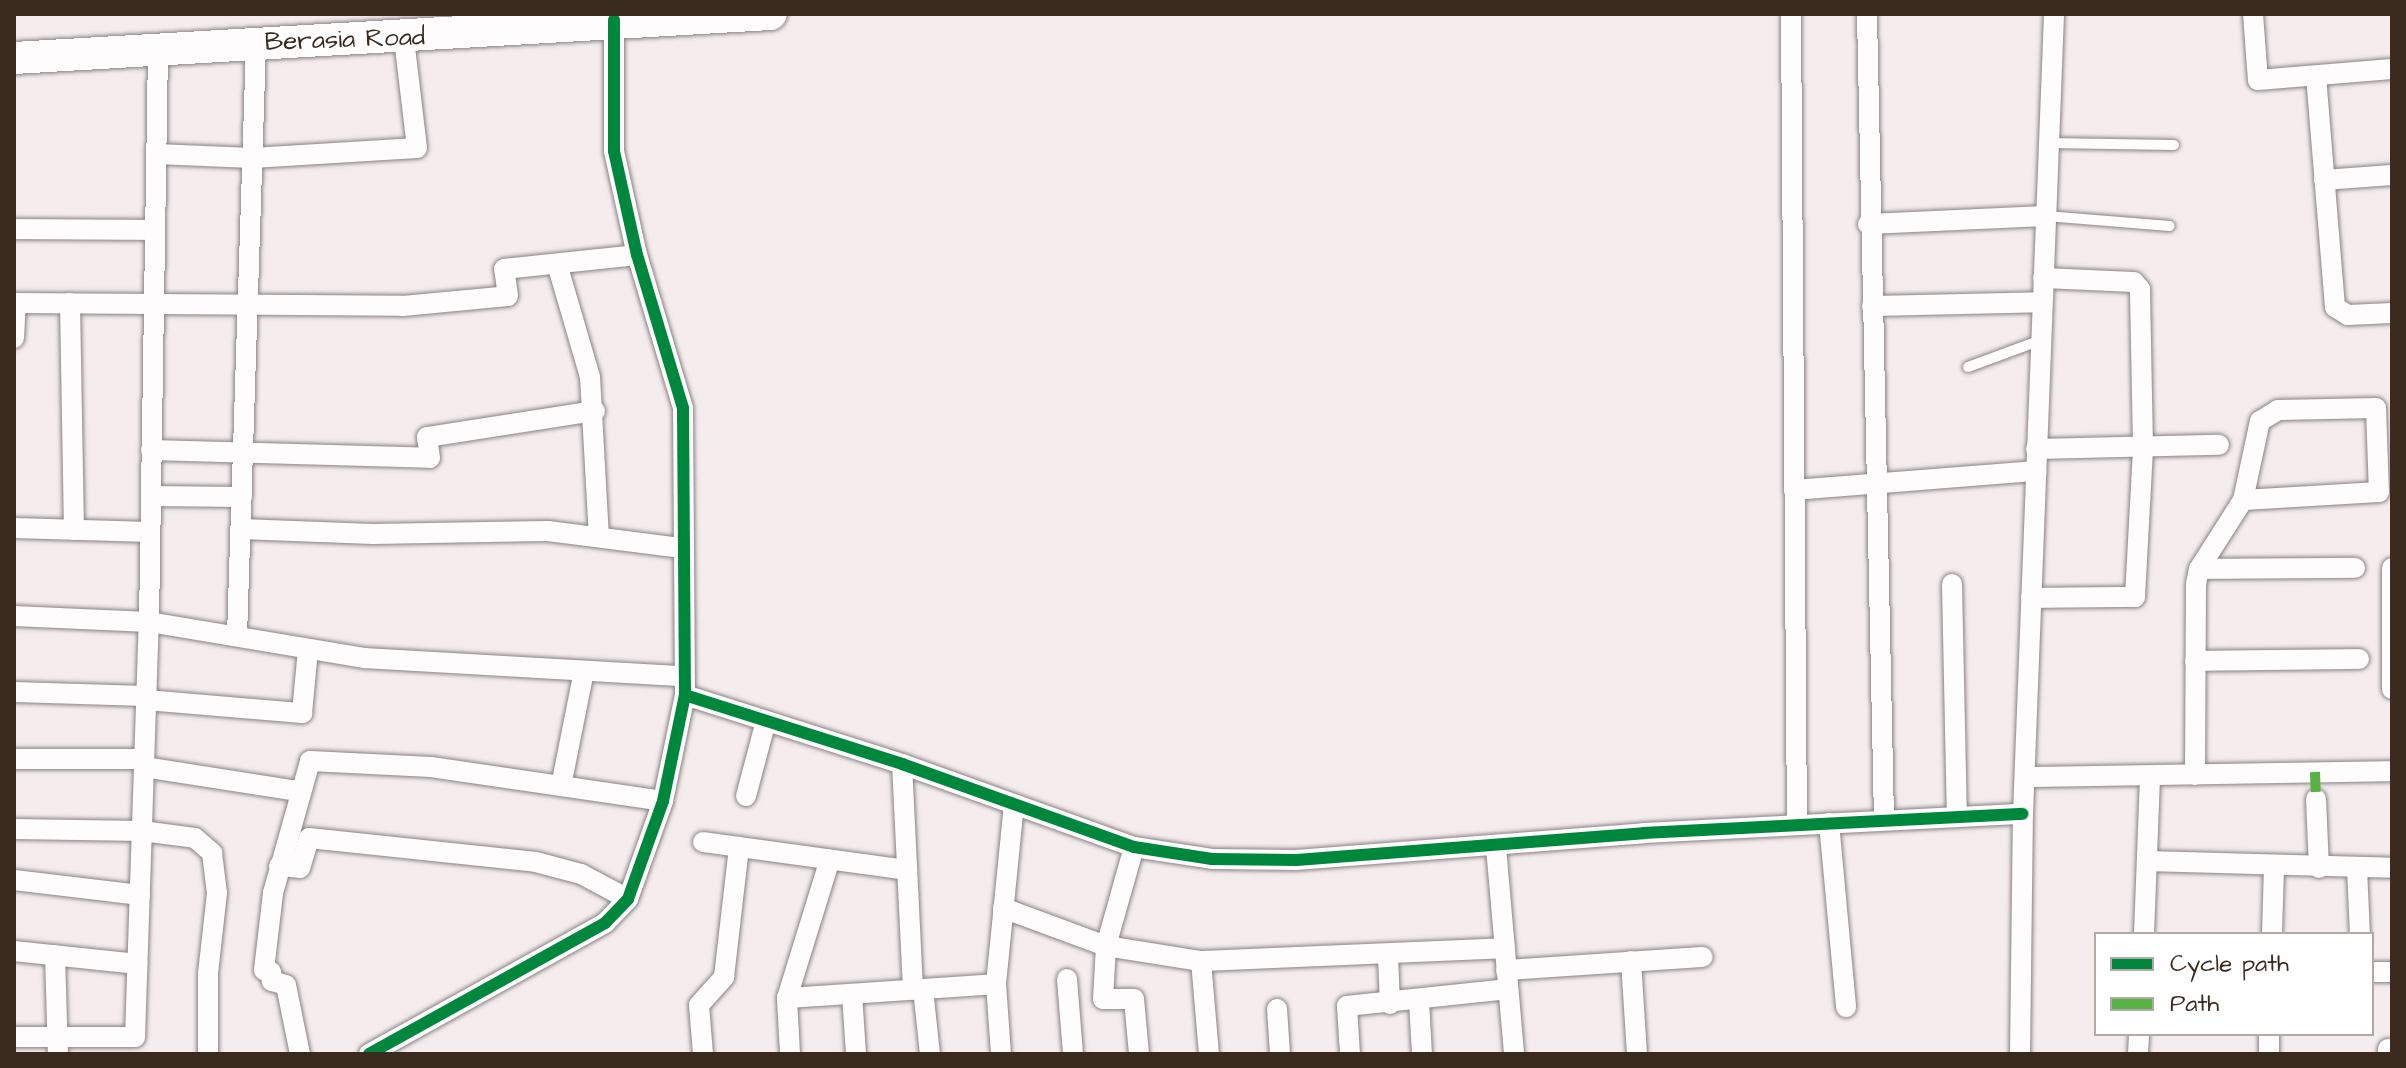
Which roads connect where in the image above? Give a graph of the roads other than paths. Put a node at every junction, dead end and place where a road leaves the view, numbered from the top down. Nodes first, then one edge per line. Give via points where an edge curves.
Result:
1 (755, 14) edge
2 (771, 14) edge
3 (1791, 14) edge
4 (1867, 14) edge
5 (2054, 14) edge
6 (2253, 14) edge
7 (688, 16) edge
8 (599, 18) edge
9 (496, 24) edge
10 (404, 39) junction
11 (256, 44) junction
12 (158, 50) junction
13 (14, 58) edge
14 (2392, 69) edge
15 (2316, 76) junction
16 (2049, 143) junction
17 (2174, 145) dead end
18 (156, 154) junction
19 (252, 158) junction
20 (2392, 175) edge
21 (2324, 180) junction
22 (2046, 216) junction
23 (1868, 224) junction
24 (2170, 226) dead end
25 (14, 229) edge
26 (155, 230) junction
27 (637, 255) junction
28 (557, 264) junction
29 (2043, 278) junction
30 (2042, 302) junction
31 (15, 303) edge
32 (70, 303) junction
33 (154, 304) junction
34 (247, 306) junction
35 (1872, 306) junction
36 (2392, 313) edge
37 (14, 338) edge
38 (2041, 340) junction
39 (1968, 367) dead end
40 (595, 411) junction
41 (2219, 445) dead end
42 (2143, 448) junction
43 (2036, 449) junction
44 (151, 450) junction
45 (243, 451) junction
46 (2036, 471) junction
47 (1875, 483) junction
48 (1794, 490) junction
49 (151, 496) junction
50 (242, 497) junction
51 (2243, 500) junction
52 (14, 528) edge
53 (241, 529) junction
54 (74, 530) junction
55 (150, 532) junction
56 (599, 537) junction
57 (680, 548) junction
58 (2355, 568) dead end
59 (2392, 568) edge
60 (2199, 569) junction
61 (1952, 584) dead end
62 (2031, 598) junction
63 (14, 616) edge
64 (149, 622) junction
65 (237, 636) junction
66 (2391, 644) edge
67 (308, 649) junction
68 (2359, 659) dead end
69 (2195, 661) junction
70 (584, 671) junction
71 (683, 686) junction
72 (2392, 689) edge
73 (14, 692) edge
74 (146, 698) junction
75 (766, 721) junction
76 (14, 759) edge
77 (144, 763) junction
78 (902, 764) junction
79 (2392, 771) edge
80 (2195, 775) junction
81 (2150, 776) junction
82 (2027, 777) junction
83 (561, 786) junction
84 (298, 791) junction
85 (746, 796) dead end
86 (2316, 799) dead end
87 (663, 801) junction
88 (1014, 805) junction
89 (2023, 814) junction
90 (1957, 817) junction
91 (1884, 820) junction
92 (1829, 823) junction
93 (1797, 825) junction
94 (14, 829) edge
95 (142, 831) junction
96 (703, 842) dead end
97 (739, 847) junction
98 (1134, 847) junction
99 (1496, 847) junction
100 (830, 859) junction
101 (2147, 861) junction
102 (279, 866) junction
103 (2274, 867) junction
104 (2319, 868) junction
105 (2392, 868) edge
106 (2357, 869) junction
107 (907, 870) junction
108 (14, 880) edge
109 (140, 895) junction
110 (628, 899) junction
111 (1003, 908) junction
112 (2144, 932) edge
113 (2272, 932) edge
114 (2360, 932) edge
115 (1106, 946) junction
116 (1505, 948) junction
117 (14, 951) edge
118 (55, 955) junction
119 (1388, 955) junction
120 (1703, 957) dead end
121 (1201, 961) junction
122 (1631, 961) junction
123 (137, 964) junction
124 (1067, 979) dead end
125 (1507, 979) junction
126 (996, 984) junction
127 (918, 989) junction
128 (852, 994) junction
129 (787, 998) junction
130 (1419, 1001) junction
131 (1390, 1004) junction
132 (1846, 1007) dead end
133 (1277, 1009) dead end
134 (14, 1037) edge
135 (58, 1045) edge
136 (208, 1054) edge
137 (300, 1054) edge
138 (369, 1054) edge
139 (703, 1054) edge
140 (790, 1054) edge
141 (856, 1054) edge
142 (930, 1054) edge
143 (1001, 1054) edge
144 (1073, 1054) edge
145 (1139, 1054) edge
146 (1209, 1054) edge
147 (1280, 1054) edge
148 (1350, 1054) edge
149 (1422, 1054) edge
150 (1514, 1054) edge
151 (1637, 1054) edge
152 (2020, 1054) edge

1 - 2 main road, Berasia Road
1 - 7 main road, Berasia Road
3 - 48 street
4 - 23 street
5 - 16 street
6 - 15 street via 2258,80
7 - 8 main road, Berasia Road
8 - 9 main road, Berasia Road
8 - 27 street via 614,151
9 - 10 main road, Berasia Road
10 - 11 main road, Berasia Road
10 - 19 street via 417,148
11 - 12 main road, Berasia Road
11 - 19 street
12 - 13 main road, Berasia Road
12 - 18 street
14 - 15 street
15 - 21 street
16 - 17 lane
16 - 22 street
18 - 19 street
18 - 26 street
19 - 34 street
20 - 21 street
21 - 36 street via 2335,307 2348,315
22 - 23 street
22 - 24 lane
22 - 29 street
23 - 35 street
25 - 26 street
26 - 33 street
27 - 28 street
27 - 57 street via 683,408
28 - 34 street via 504,269 508,296 403,306
28 - 40 street
29 - 30 street
29 - 42 street via 2134,282 2140,289
30 - 35 street
30 - 38 street
31 - 32 street
31 - 37 street
32 - 33 street
32 - 54 street
33 - 34 street
33 - 44 street
34 - 45 street
35 - 47 street
38 - 39 lane
38 - 43 street
40 - 45 street via 427,437 430,458
40 - 56 street
41 - 42 street
42 - 43 street
42 - 62 street via 2135,597
43 - 46 street
44 - 45 street
44 - 49 street
45 - 50 street
46 - 47 street
46 - 62 street
47 - 48 street
47 - 91 street
48 - 93 street
49 - 50 street
49 - 55 street
50 - 53 street
51 - 51 street via 2260,421 2269,412 2376,408 2379,492
51 - 60 street
52 - 54 street
53 - 56 street via 373,534 548,531
53 - 65 street
54 - 55 street
55 - 64 street
56 - 57 street
57 - 71 street
58 - 60 street
59 - 66 street
60 - 69 street
61 - 90 street
62 - 82 street
63 - 64 street
64 - 65 street
64 - 74 street
65 - 67 street
66 - 72 street
67 - 70 street via 365,658
67 - 74 street via 302,713
68 - 69 street
69 - 80 street
70 - 71 street
70 - 83 street
71 - 75 street
71 - 87 street
73 - 74 street
74 - 77 street
75 - 78 street
75 - 85 street
76 - 77 street
77 - 84 street
77 - 95 street
78 - 88 street
78 - 107 street
79 - 80 street
80 - 81 street
81 - 82 street
81 - 101 street
82 - 89 street
83 - 84 street via 431,767 310,761
83 - 87 street
84 - 102 street
86 - 104 street
87 - 110 street
88 - 98 street
88 - 111 street
89 - 90 street
89 - 152 street
90 - 91 street
91 - 92 street
92 - 93 street
92 - 132 street
93 - 99 street
94 - 95 street
95 - 109 street
95 - 136 street via 195,838 212,853 217,893 208,973
96 - 97 street
97 - 100 street
97 - 139 street via 724,977 699,1005
98 - 99 street via 1212,859 1296,860
98 - 115 street
99 - 116 street
100 - 107 street
100 - 129 street
101 - 103 street
101 - 112 street
102 - 110 street via 300,868 309,838 536,862 581,874
102 - 137 street via 264,970 271,972 272,981 286,985
103 - 104 street
103 - 113 street
104 - 106 street
105 - 106 street
106 - 114 street
107 - 127 street
108 - 109 street
109 - 123 street
110 - 138 street via 605,923
111 - 115 street
111 - 126 street
115 - 121 street
115 - 145 street via 1103,999 1134,999
116 - 119 street
116 - 125 street
117 - 118 street
118 - 123 street
118 - 135 street
119 - 121 street
119 - 131 street
120 - 122 street
121 - 146 street
122 - 125 street
122 - 151 street
123 - 135 street via 135,1037
124 - 144 street
125 - 130 street
125 - 150 street
126 - 127 street
126 - 143 street
127 - 128 street
127 - 142 street
128 - 129 street
128 - 141 street
129 - 140 street
130 - 131 street
130 - 149 street
131 - 148 street via 1347,1006
133 - 147 street
134 - 135 street

